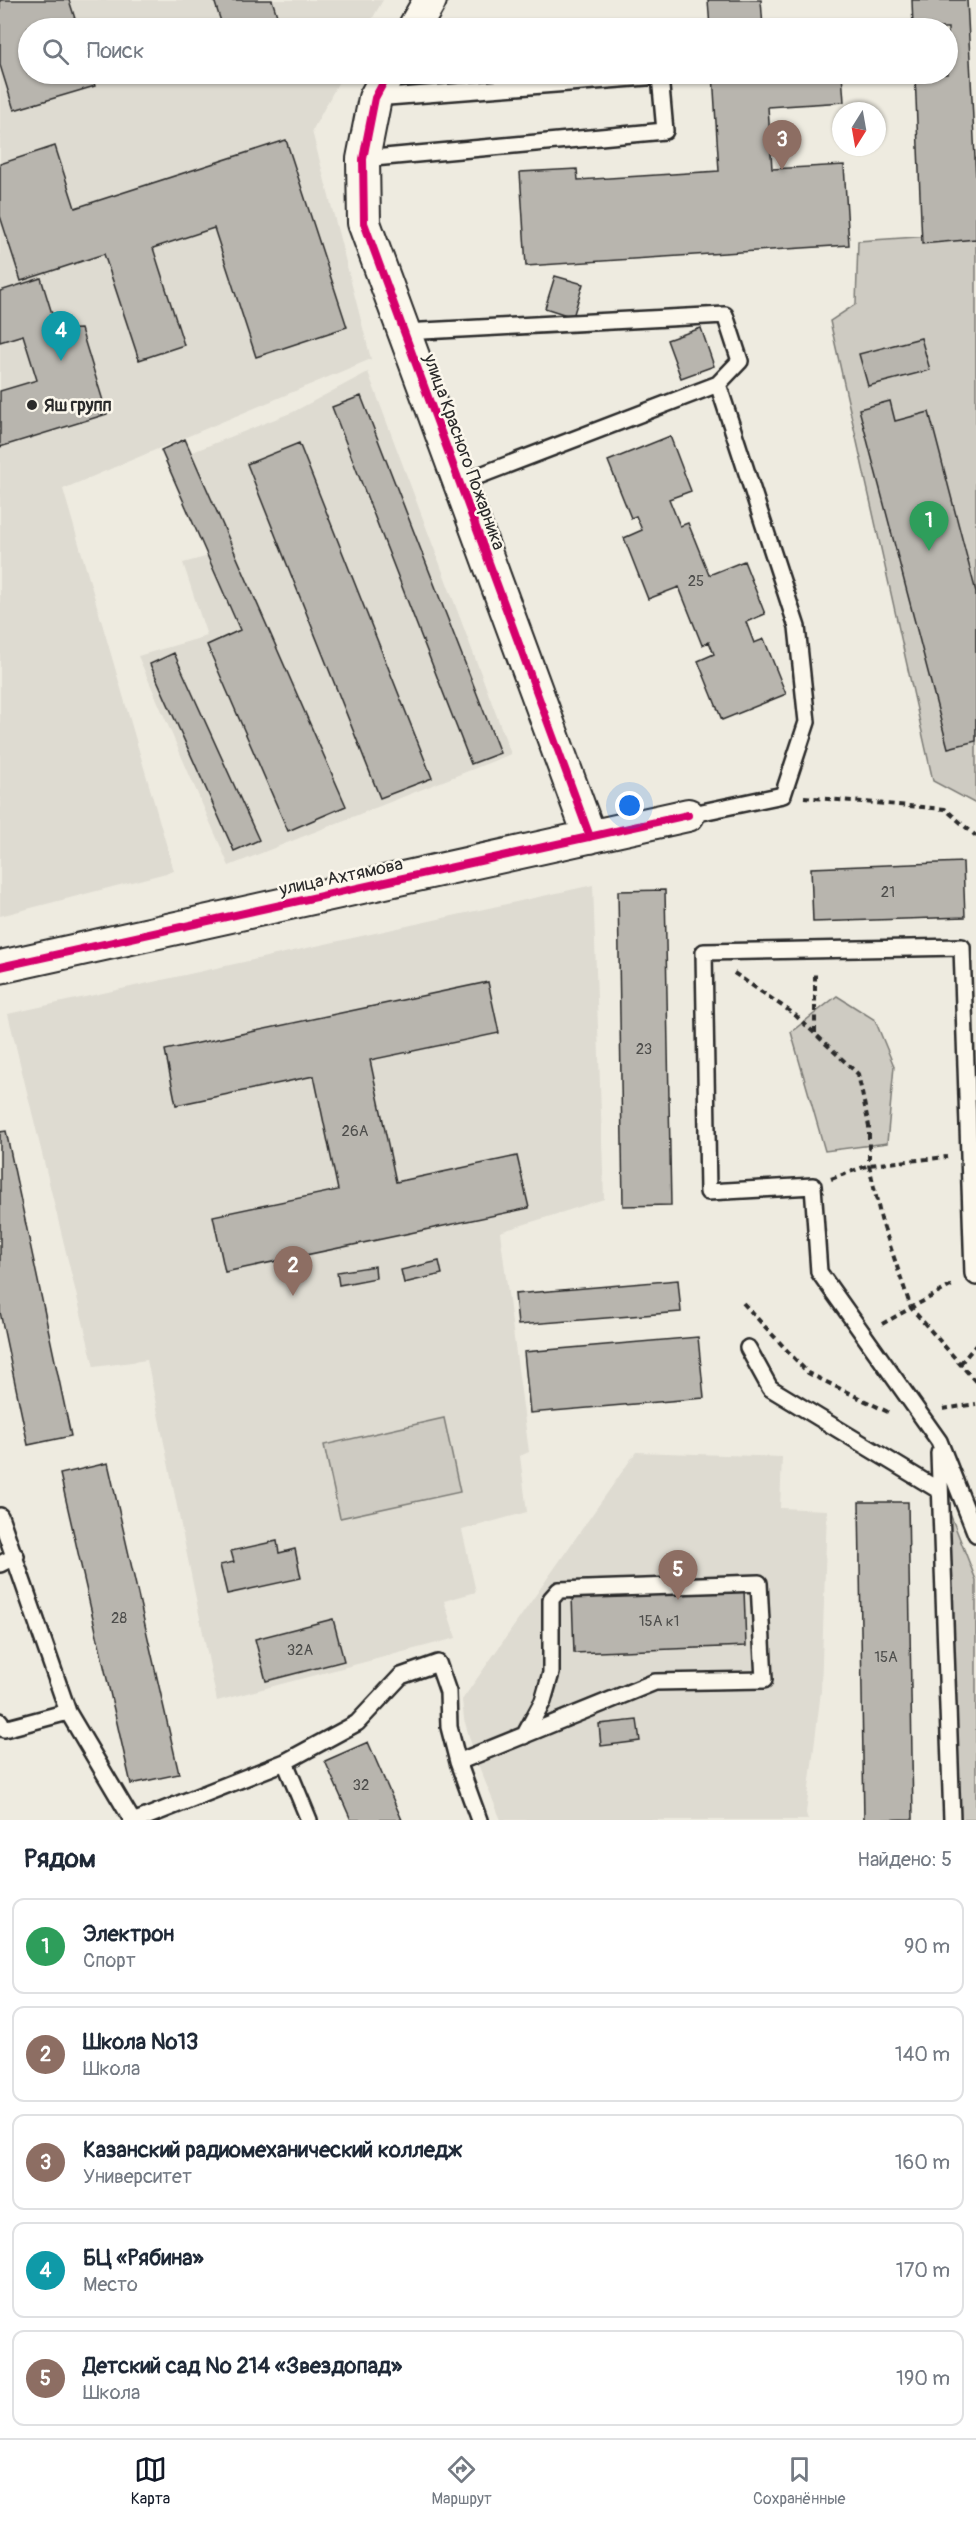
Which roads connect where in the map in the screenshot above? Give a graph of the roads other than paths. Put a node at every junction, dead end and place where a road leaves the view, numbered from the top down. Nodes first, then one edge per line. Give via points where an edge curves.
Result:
1 (430, 0) edge
2 (420, 18) edge
3 (438, 84) edge
4 (661, 84) edge
5 (382, 86) edge
6 (363, 159) junction
7 (404, 332) junction
8 (718, 384) junction
9 (460, 483) junction
10 (688, 815) joint
11 (590, 837) junction
12 (0, 967) edge
13 (974, 1275) edge
14 (748, 1348) dead end
15 (939, 1441) junction
16 (940, 1491) junction
17 (0, 1516) edge
18 (976, 1534) edge
19 (16, 1556) junction
20 (0, 1564) edge
21 (68, 1712) junction
22 (0, 1722) edge
23 (524, 1736) junction
24 (285, 1762) junction
25 (458, 1762) junction
26 (132, 1820) edge
27 (138, 1820) edge
28 (309, 1820) edge
29 (479, 1820) edge
30 (952, 1820) edge

1 - 2 street
3 - 5 lane
4 - 6 lane via 665,131
5 - 6 street, улица Красного Пожарника
6 - 7 street, улица Красного Пожарника via 364,223
7 - 8 lane via 725,315 740,361
7 - 9 street, улица Красного Пожарника
8 - 9 lane
8 - 10 lane via 797,627 807,722 783,795
9 - 11 street, улица Красного Пожарника
10 - 11 street, улица Ахтямова
11 - 12 street, улица Ахтямова
13 - 15 lane via 962,947 704,952 708,1192 813,1186 819,1272
14 - 16 lane via 770,1388
15 - 16 lane
15 - 18 lane
16 - 30 lane
17 - 19 lane
19 - 20 lane
19 - 21 lane
21 - 22 lane via 4,1729
21 - 26 lane
23 - 23 lane via 655,1682 764,1680 759,1583 559,1590 551,1599 551,1673 543,1701
23 - 25 lane
24 - 25 lane via 357,1724 401,1676 438,1663 448,1692 449,1728
24 - 27 lane
24 - 28 lane
25 - 29 lane

